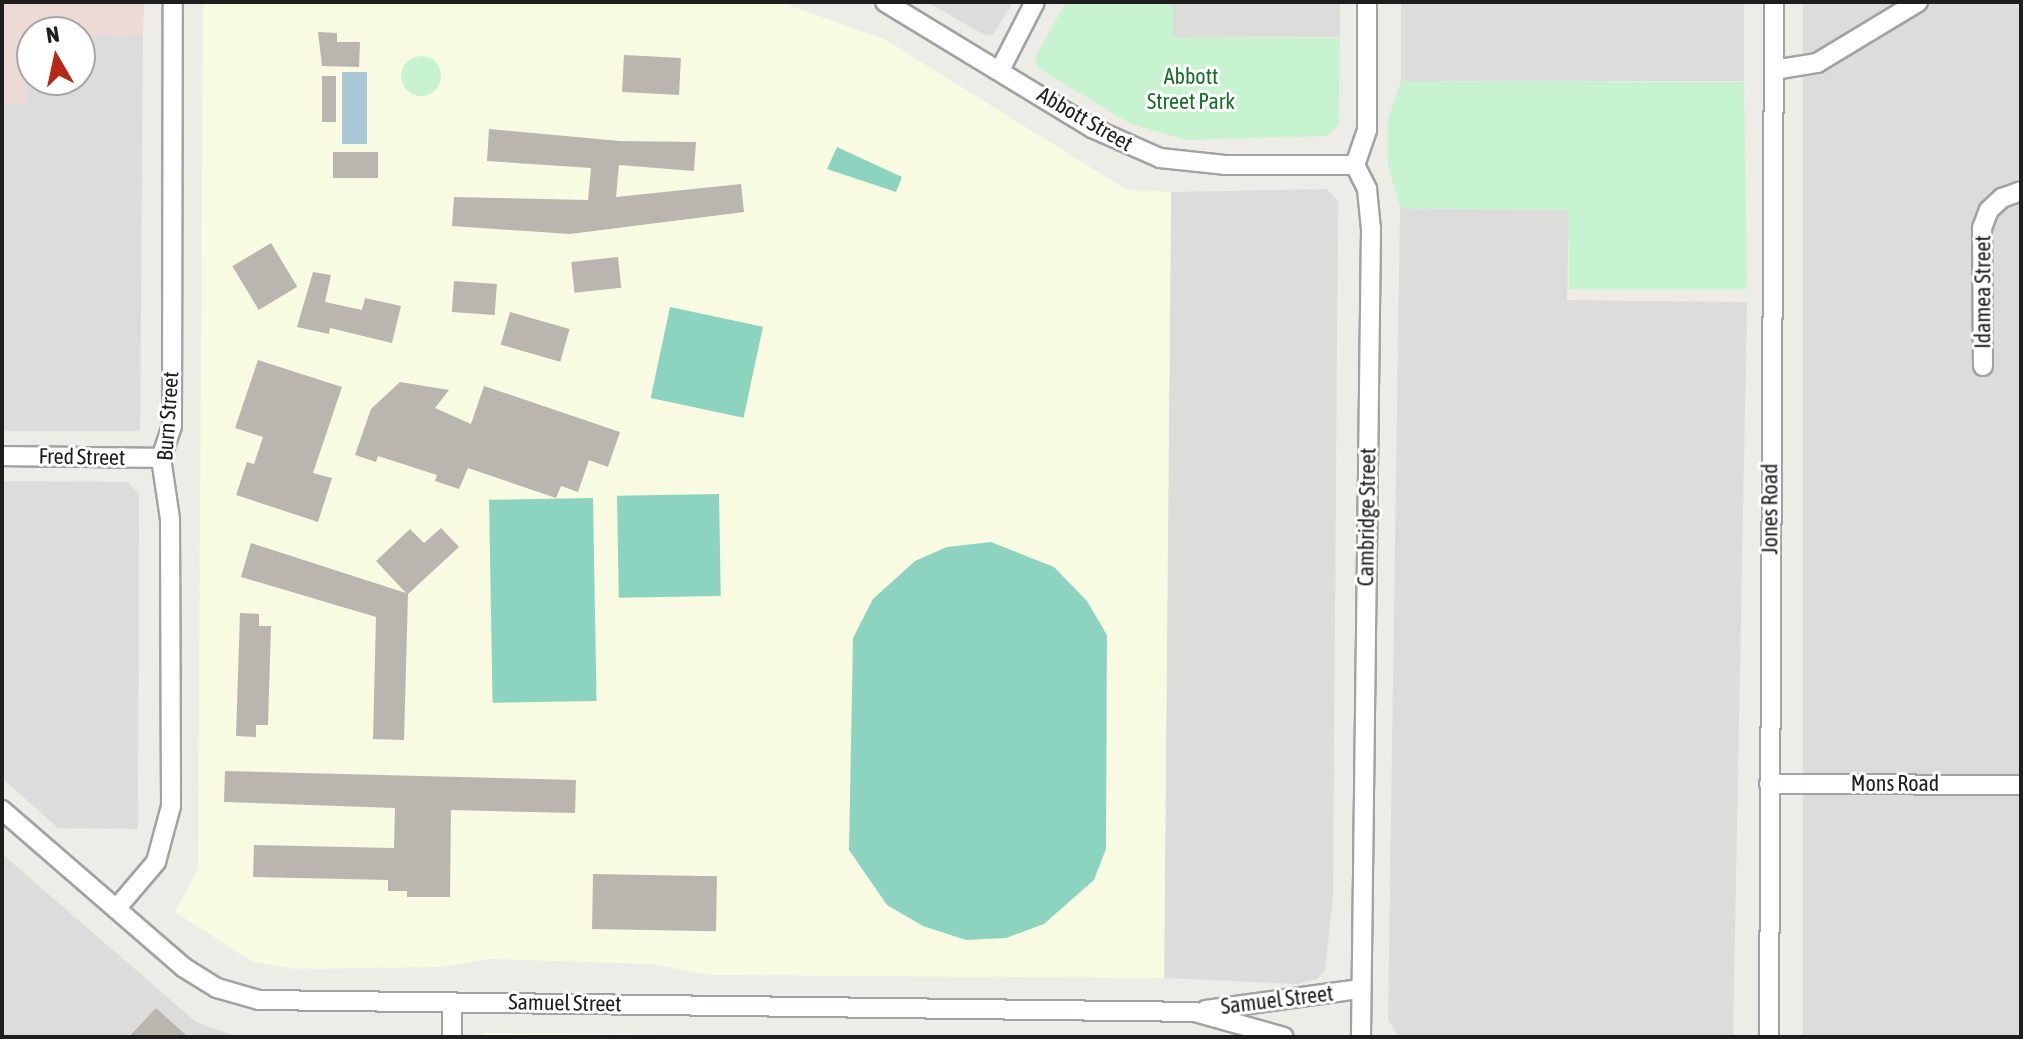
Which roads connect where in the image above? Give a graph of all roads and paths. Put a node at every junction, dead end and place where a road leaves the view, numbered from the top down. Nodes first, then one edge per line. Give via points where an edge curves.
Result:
1 (173, 2) edge
2 (885, 2) edge
3 (1035, 2) edge
4 (1367, 2) edge
5 (1774, 2) edge
6 (1918, 2) edge
7 (1000, 70) junction
8 (1774, 70) junction
9 (1355, 165) junction
10 (2021, 191) edge
11 (1983, 366) dead end
12 (2, 456) edge
13 (161, 458) junction
14 (1769, 784) junction
15 (2021, 785) edge
16 (2, 810) edge
17 (116, 909) junction
18 (1359, 989) junction
19 (452, 1002) junction
20 (1195, 1012) junction
21 (1765, 1017) junction
22 (452, 1037) edge
23 (1284, 1037) edge
24 (1361, 1037) edge
25 (1759, 1037) edge
26 (1769, 1037) edge

1 - 13 street, Burn Street via 172,426
2 - 7 street, Abbott Street
3 - 7 street
4 - 9 street via 1367,130
5 - 8 street, Jones Road
6 - 8 street via 1817,63
7 - 9 street, Abbott Street via 1122,144 1160,158 1225,165
8 - 14 street, Jones Road
9 - 18 street, Cambridge Street via 1367,189 1371,229
10 - 11 street, Idamea Street via 1989,210 1982,228
12 - 13 street, Fred Street
13 - 17 street, Burn Street via 170,519 171,806 156,862
14 - 15 street, Mons Road
14 - 21 street, Jones Road
16 - 17 street, Samuel Street
17 - 19 street, Samuel Street via 183,967 240,996 275,1001
18 - 20 street, Samuel Street
18 - 24 street, Cambridge Street
19 - 20 street, Samuel Street
19 - 22 street
20 - 23 street, Samuel Street
21 - 25 street, Jones Road
21 - 26 street, Jones Road

